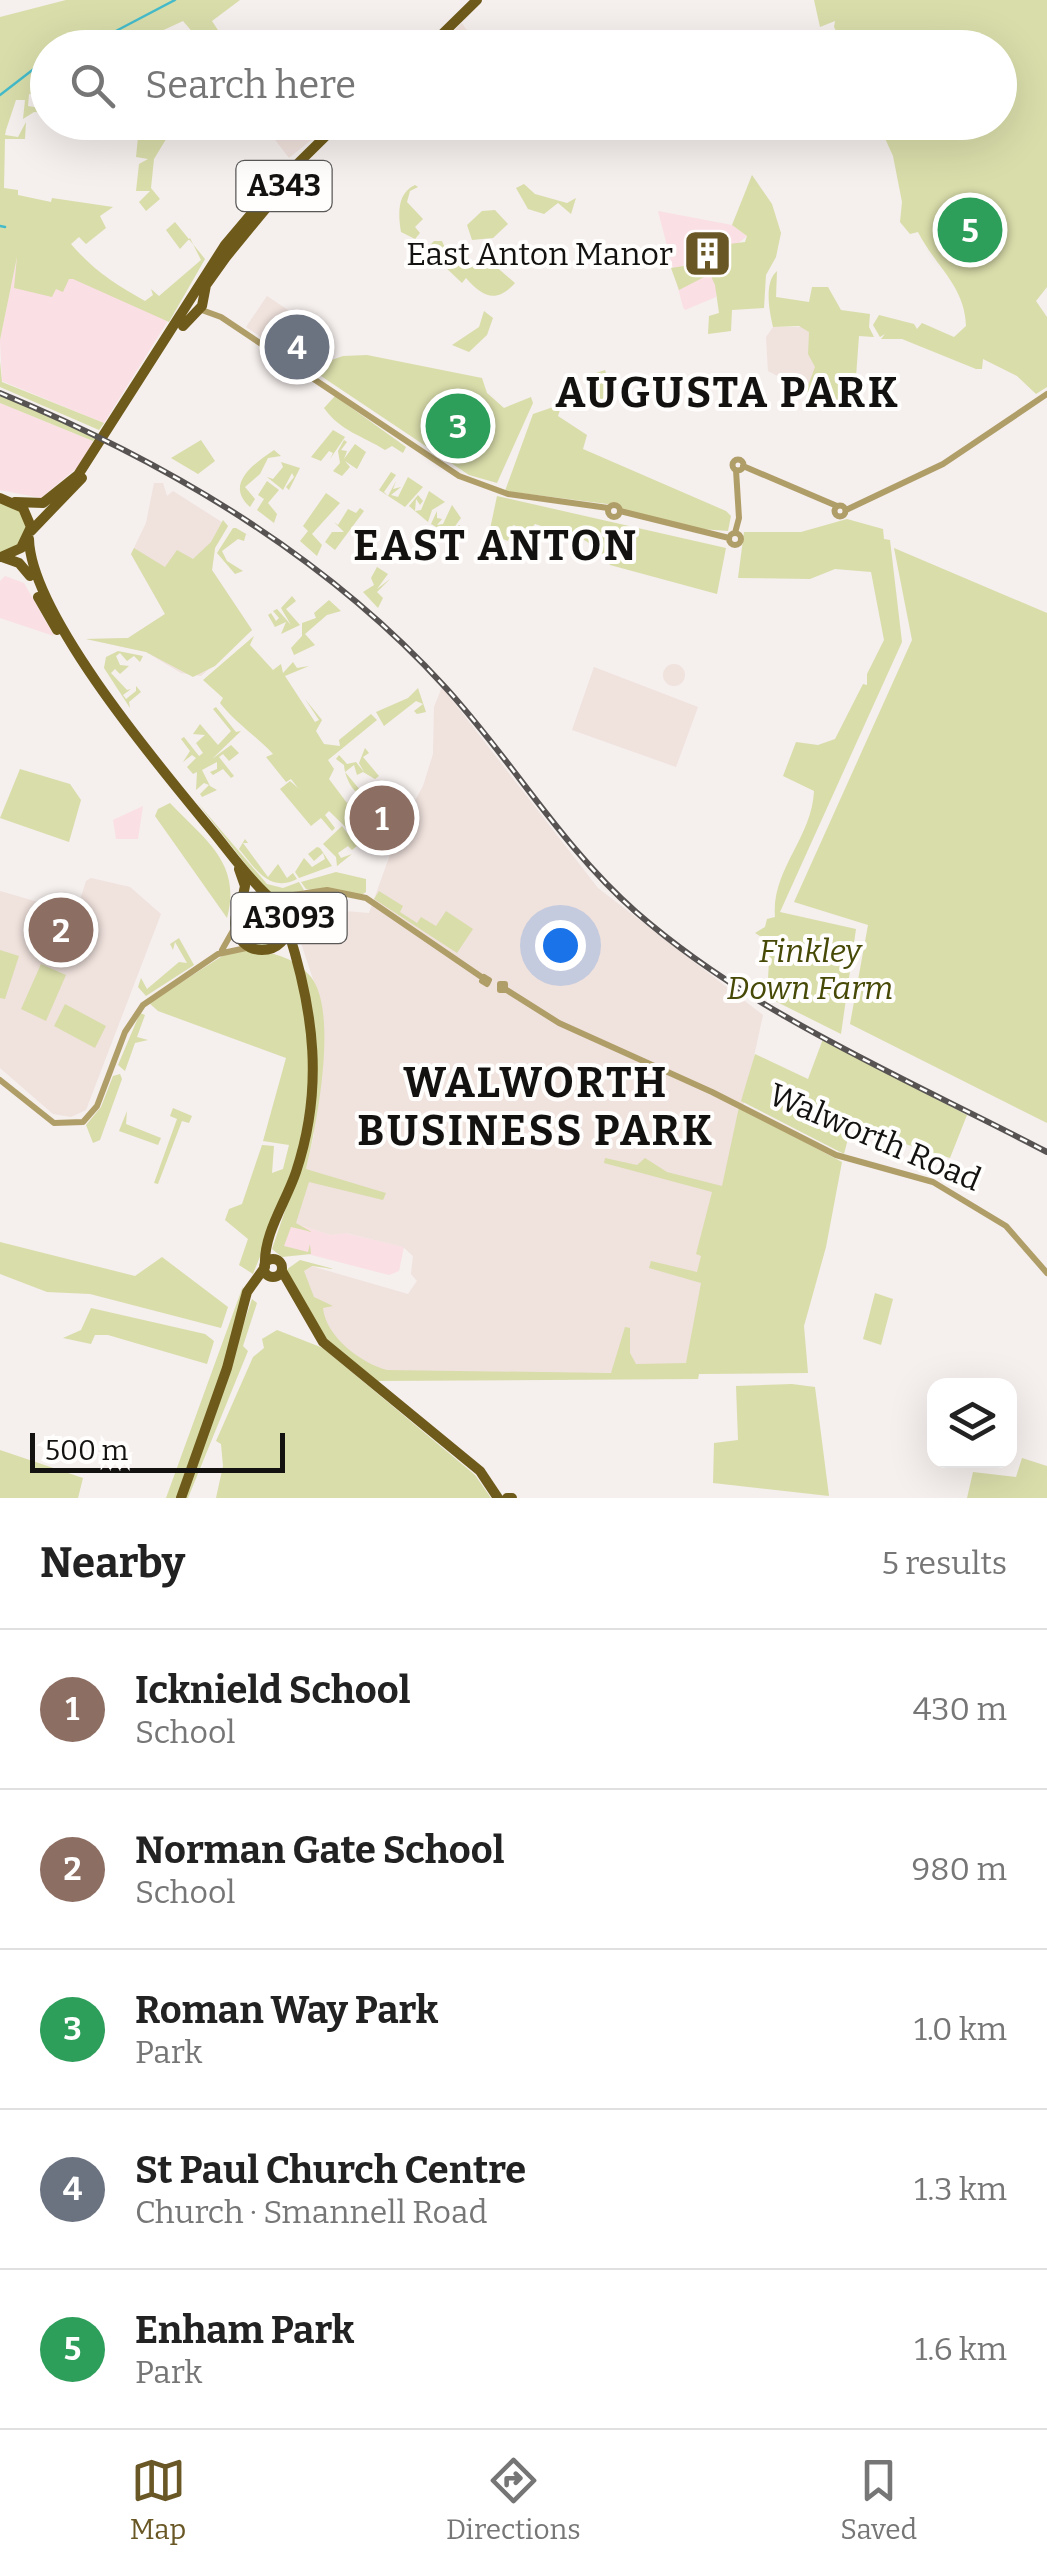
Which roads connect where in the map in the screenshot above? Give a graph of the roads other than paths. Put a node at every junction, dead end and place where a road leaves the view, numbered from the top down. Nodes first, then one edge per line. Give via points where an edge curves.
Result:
1 (477, 0) edge
2 (448, 27) junction
3 (442, 30) edge
4 (445, 30) edge
5 (322, 140) edge
6 (332, 140) edge
7 (197, 302) junction
8 (1047, 394) edge
9 (72, 487) junction
10 (0, 498) edge
11 (15, 502) junction
12 (30, 535) junction
13 (1, 557) edge
14 (158, 766) junction
15 (232, 855) junction
16 (302, 896) junction
17 (270, 897) junction
18 (241, 906) junction
19 (288, 925) junction
20 (235, 927) junction
21 (251, 947) junction
22 (268, 949) junction
23 (218, 954) junction
24 (302, 976) junction
25 (0, 1080) edge
26 (272, 1270) junction
27 (1047, 1273) edge
28 (496, 1494) edge
29 (181, 1498) edge
30 (509, 1498) edge

1 - 2 main road
2 - 3 main road
2 - 4 main road
5 - 7 main road, A343 via 264,198
6 - 7 main road, A343 via 261,212
7 - 8 street via 459,476 520,496 608,508 614,517 620,511 732,535 739,518 739,468 841,507 928,473
7 - 9 main road, A343
9 - 11 main road via 41,504
9 - 12 main road, A343
10 - 11 main road
11 - 12 main road via 28,514
12 - 13 main road via 19,550
12 - 14 main road, A3093 via 31,564 52,608
13 - 14 main road, A3093 via 27,571 91,683
14 - 15 main road, A3093
15 - 17 main road, A3093
15 - 18 main road, A3093 via 244,882
16 - 17 street, Walworth Road
16 - 19 street
16 - 27 street, Walworth Road via 337,891 366,898 559,1024 836,1155 934,1182 1002,1223
17 - 18 main road, A3093
17 - 19 main road, A3093 via 283,905
18 - 20 main road, A3093
19 - 22 main road, A3093 via 279,944
19 - 24 main road, A3093
20 - 21 main road, A3093
20 - 23 street
21 - 22 main road, A3093
21 - 23 street
22 - 24 main road, A3093 via 288,956
23 - 25 street via 143,1005 97,1106 83,1122 54,1124
24 - 26 main road, A3093 via 314,1042 312,1100 298,1164 265,1244
26 - 28 main road via 323,1342 480,1471
26 - 29 main road, A3093 via 250,1286
28 - 30 main road

